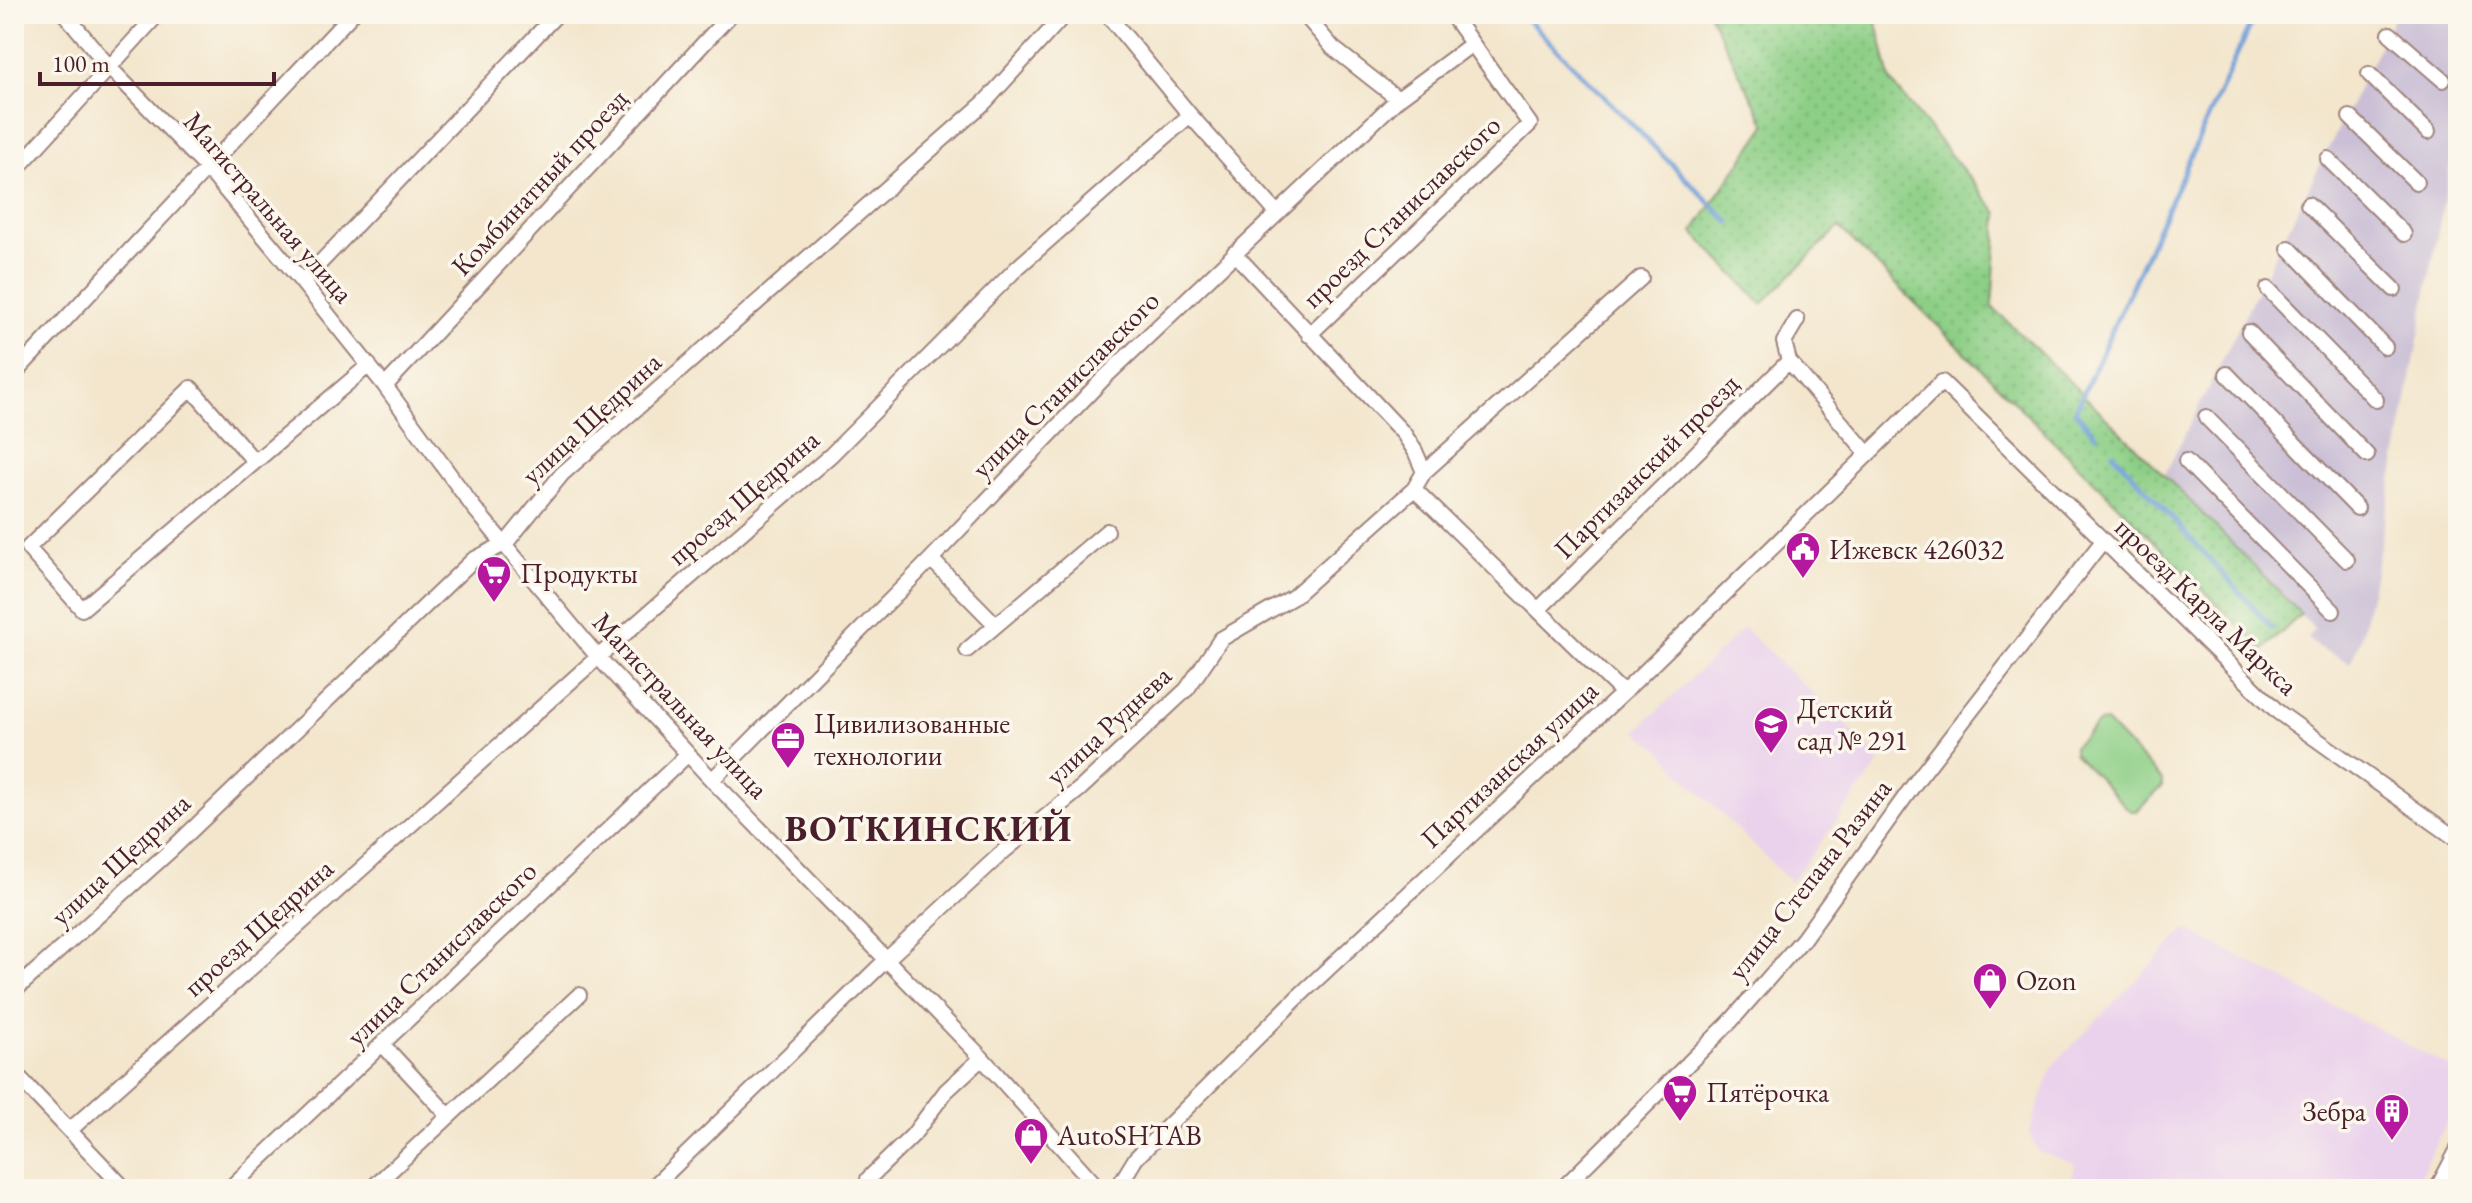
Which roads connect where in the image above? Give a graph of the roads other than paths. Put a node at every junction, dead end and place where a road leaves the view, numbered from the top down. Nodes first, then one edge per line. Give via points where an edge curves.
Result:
1 (65, 14) edge
2 (158, 14) edge
3 (352, 14) edge
4 (557, 14) edge
5 (731, 14) edge
6 (1065, 14) edge
7 (1107, 14) edge
8 (1304, 14) edge
9 (1451, 14) edge
10 (2390, 34) dead end
11 (1472, 44) junction
12 (110, 68) junction
13 (2369, 74) dead end
14 (2443, 80) dead end
15 (1398, 99) junction
16 (1190, 115) junction
17 (2350, 117) dead end
18 (2428, 132) dead end
19 (2328, 159) dead end
20 (207, 168) junction
21 (14, 172) edge
22 (2416, 182) dead end
23 (2308, 204) dead end
24 (1277, 213) junction
25 (2404, 234) dead end
26 (2289, 248) dead end
27 (1234, 253) junction
28 (1641, 278) dead end
29 (302, 282) junction
30 (2268, 289) dead end
31 (2394, 289) dead end
32 (1797, 320) dead end
33 (2249, 332) dead end
34 (1309, 335) junction
35 (2385, 347) dead end
36 (1789, 361) junction
37 (369, 365) junction
38 (14, 374) edge
39 (2227, 374) dead end
40 (1942, 382) joint
41 (385, 386) junction
42 (2376, 400) dead end
43 (2206, 417) dead end
44 (1868, 454) junction
45 (2367, 455) dead end
46 (2186, 461) dead end
47 (255, 462) junction
48 (1424, 472) junction
49 (1414, 489) junction
50 (2357, 508) dead end
51 (1107, 531) dead end
52 (2102, 542) junction
53 (506, 543) junction
54 (931, 559) junction
55 (2347, 560) dead end
56 (1539, 609) junction
57 (2333, 611) dead end
58 (996, 625) junction
59 (967, 650) dead end
60 (598, 657) junction
61 (1623, 693) junction
62 (688, 754) junction
63 (712, 780) junction
64 (2458, 840) edge
65 (886, 960) junction
66 (14, 991) edge
67 (579, 995) dead end
68 (383, 1045) junction
69 (982, 1058) junction
70 (14, 1072) edge
71 (449, 1116) junction
72 (70, 1130) junction
73 (2458, 1149) edge
74 (868, 1179) dead end
75 (125, 1189) edge
76 (229, 1189) edge
77 (371, 1189) edge
78 (651, 1189) edge
79 (1099, 1189) edge
80 (1117, 1189) edge
81 (1562, 1189) edge
82 (2437, 1189) edge

1 - 12 street, Магистральная улица
2 - 12 street
3 - 20 street
4 - 29 street
5 - 41 street, Комбинатный проезд
6 - 53 street, улица Щедрина via 985,102 562,474
7 - 16 street
8 - 15 street via 1333,48
9 - 11 street
10 - 14 street
11 - 15 street, улица Станиславского
11 - 34 street, проезд Станиславского via 1530,124
12 - 20 street, Магистральная улица
12 - 21 street
13 - 18 street
15 - 24 street, улица Станиславского
16 - 24 street
16 - 60 street, проезд Щедрина via 1018,267 831,455
17 - 22 street
19 - 25 street
20 - 29 street, Магистральная улица
20 - 38 street
23 - 31 street
24 - 27 street, улица Станиславского
26 - 35 street
27 - 34 street, проезд Станиславского
27 - 54 street, улица Станиславского via 1104,378
28 - 48 street, улица Руднева
29 - 37 street, Магистральная улица
30 - 42 street
32 - 36 street via 1784,342
33 - 45 street
34 - 48 street, проезд Станиславского via 1404,434
36 - 44 street
36 - 56 street, Партизанский проезд
37 - 41 street, Магистральная улица
37 - 47 street
39 - 50 street
40 - 44 street, Партизанская улица
40 - 52 street, проезд Карла Маркса
41 - 53 street, Магистральная улица
43 - 55 street
44 - 61 street, Партизанская улица
46 - 57 street
47 - 47 street via 191,388 28,548 82,609
48 - 49 street, улица Руднева
49 - 56 street
49 - 65 street, улица Руднева via 1293,597 1221,639 1187,689
51 - 58 street
52 - 64 street, проезд Карла Маркса via 2278,712
52 - 81 street, улица Степана Разина via 1918,779 1803,939 1731,1021
53 - 60 street, Магистральная улица
53 - 66 street, улица Щедрина via 473,560 172,849
54 - 58 street
54 - 63 street, улица Станиславского
56 - 61 street
58 - 59 street
60 - 62 street, Магистральная улица
60 - 72 street, проезд Щедрина
61 - 80 street, Партизанская улица via 1299,996 1136,1158
62 - 63 street, Магистральная улица
62 - 68 street, улица Станиславского
63 - 65 street, Магистральная улица
65 - 69 street, Магистральная улица
65 - 78 street, улица Руднева
67 - 71 street
68 - 71 street
68 - 76 street, улица Станиславского
69 - 74 street
69 - 79 street, Магистральная улица
70 - 72 street
71 - 77 street
72 - 75 street
73 - 82 street

